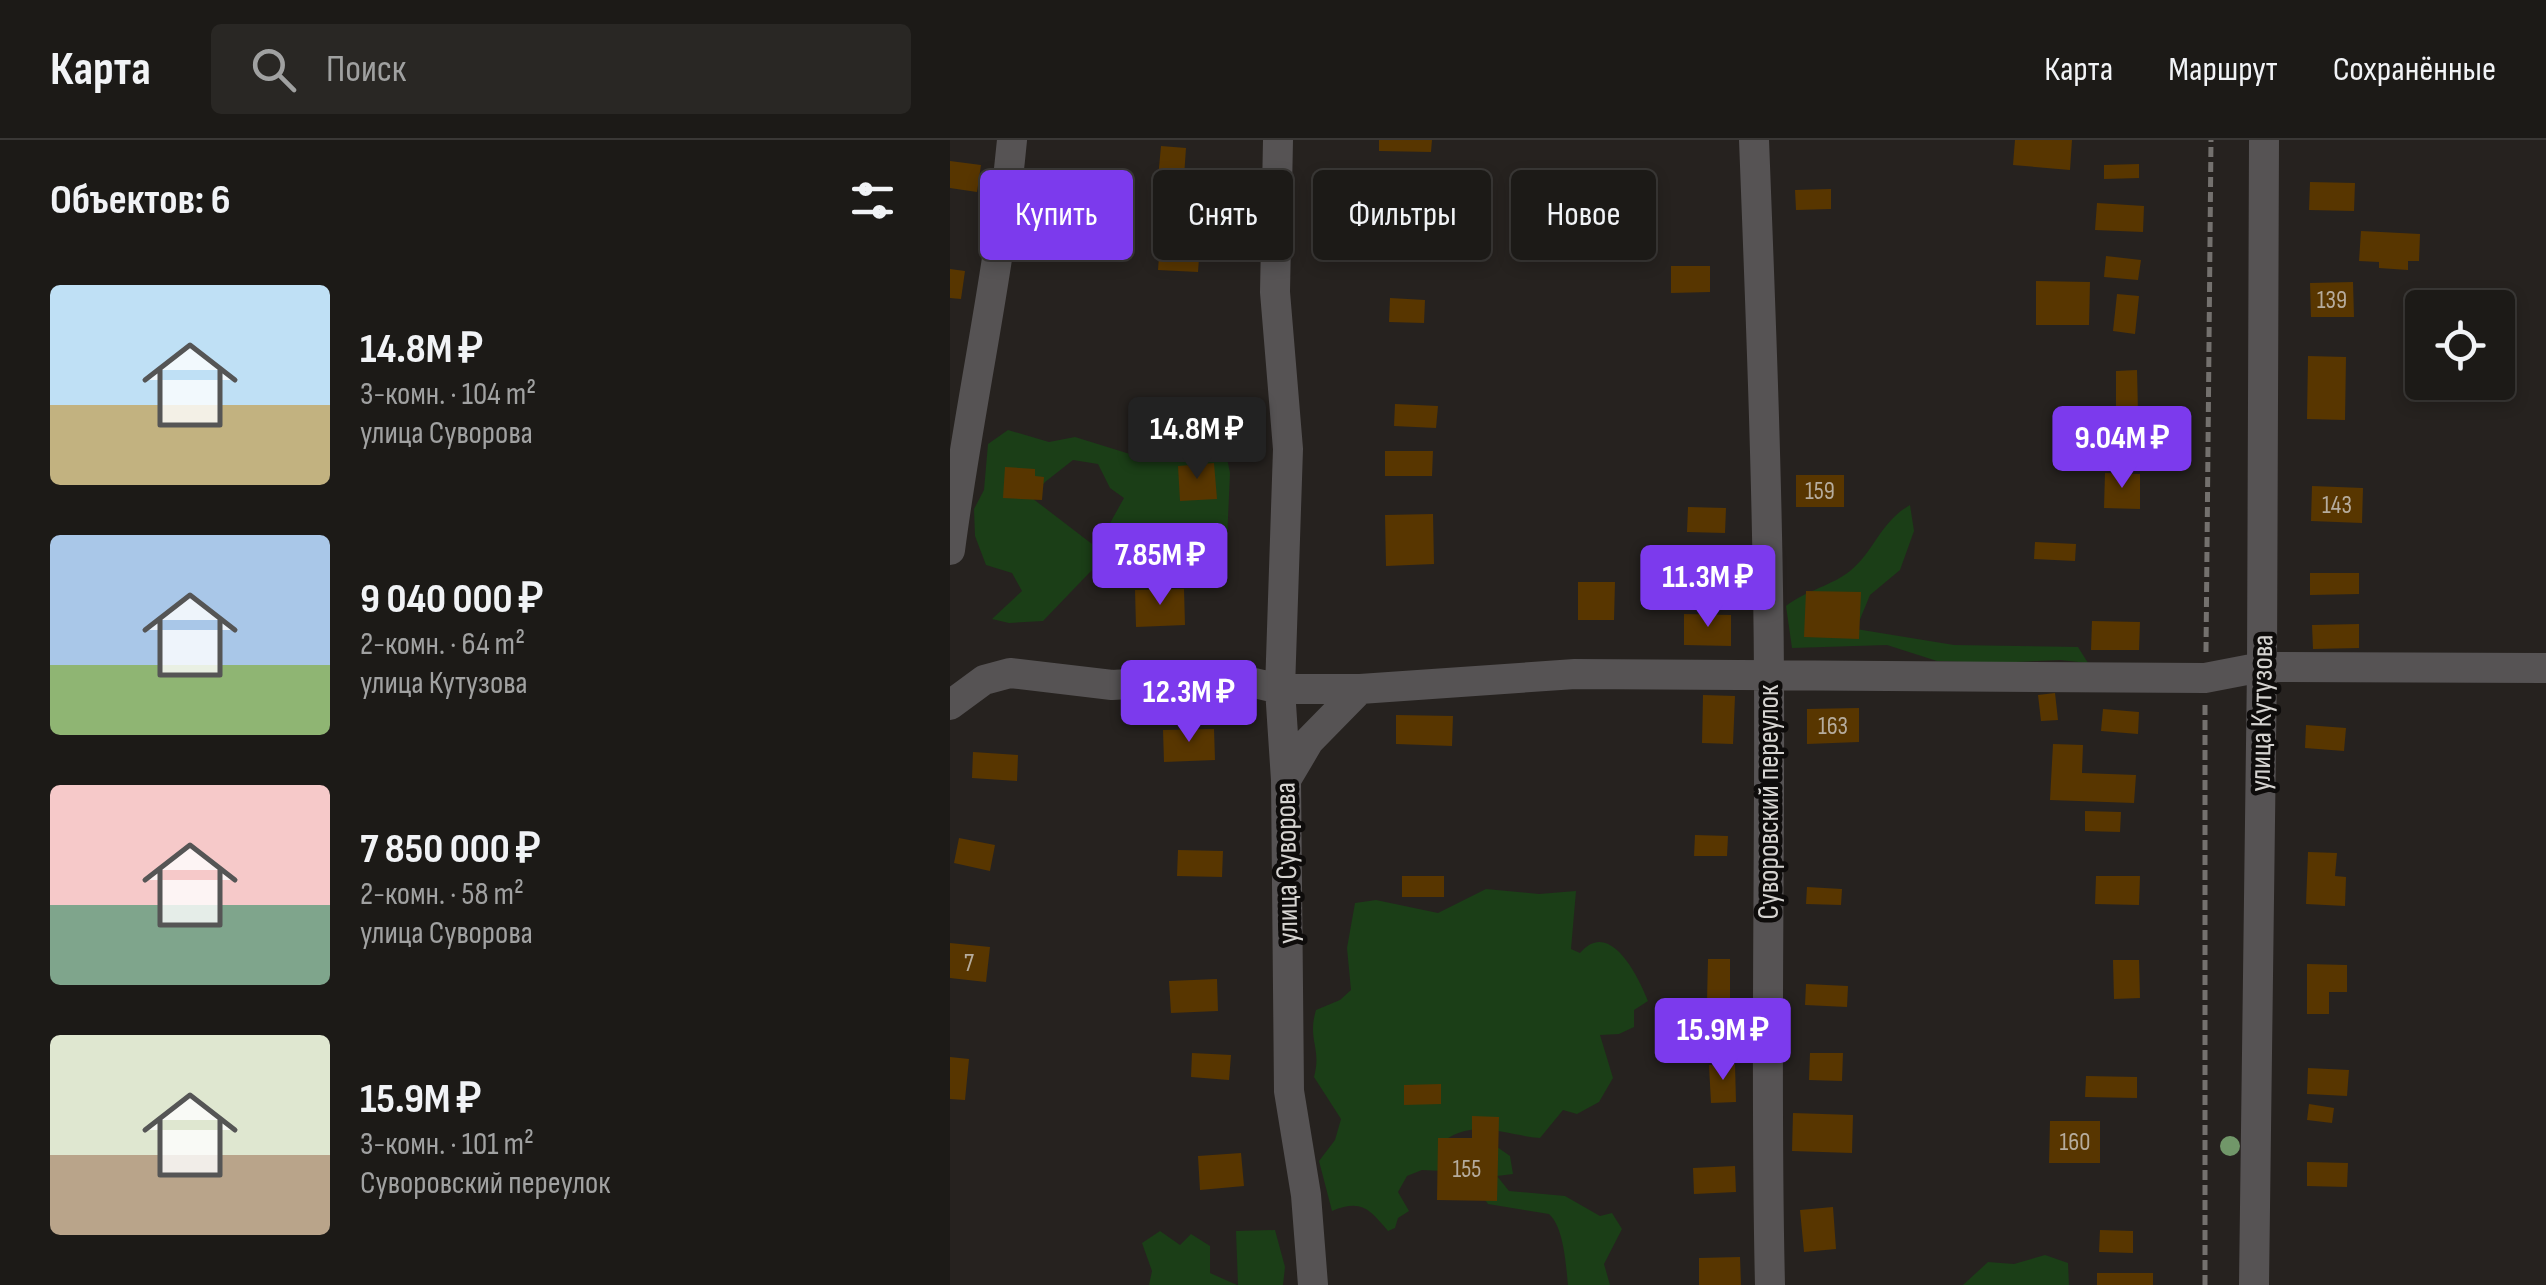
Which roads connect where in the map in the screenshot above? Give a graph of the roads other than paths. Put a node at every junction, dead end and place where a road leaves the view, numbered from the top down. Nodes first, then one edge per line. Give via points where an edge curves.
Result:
1 (1012, 140) edge
2 (1278, 140) edge
3 (1754, 140) edge
4 (2264, 140) edge
5 (950, 550) edge
6 (2262, 668) junction
7 (2546, 668) edge
8 (1769, 675) junction
9 (1280, 688) junction
10 (1360, 690) junction
11 (950, 705) edge
12 (1286, 780) junction
13 (1313, 1285) edge
14 (1770, 1285) edge
15 (2254, 1285) edge

1 - 5 street
2 - 9 street, улица Суворова via 1275,292 1288,449
3 - 8 street, Суворовский переулок
4 - 6 street, улица Кутузова
6 - 7 street
6 - 8 street via 2206,678
6 - 15 street, улица Кутузова
8 - 10 street via 1575,674
8 - 14 street, Суворовский переулок
9 - 10 street
9 - 11 street via 1233,678 1112,685 1010,673 984,680
9 - 12 street, улица Суворова
10 - 12 street via 1309,741
12 - 13 street, улица Суворова via 1289,1091

